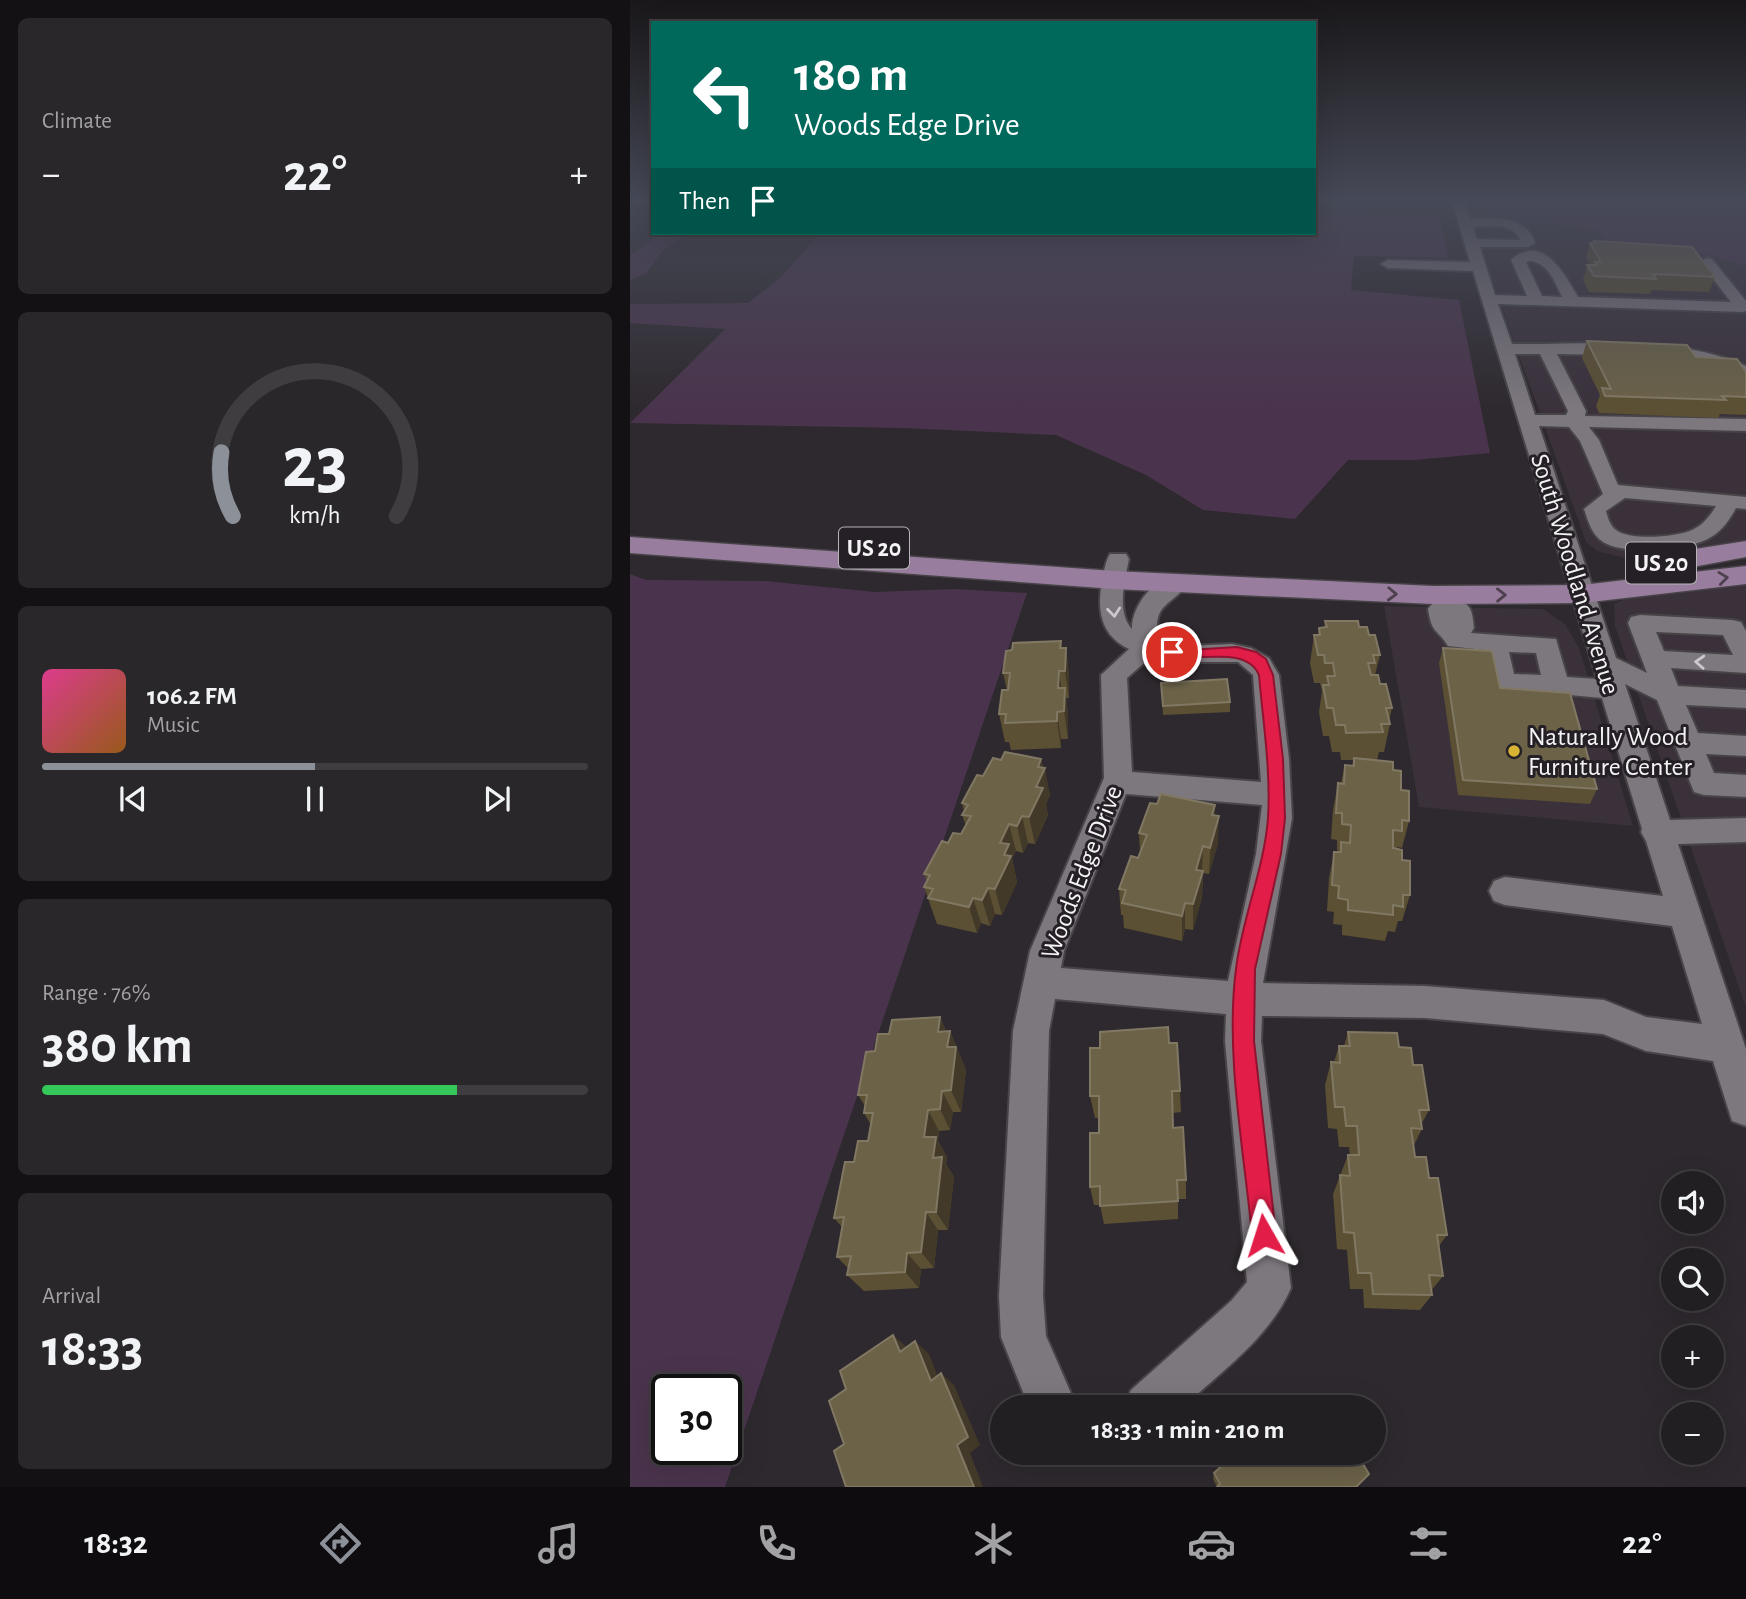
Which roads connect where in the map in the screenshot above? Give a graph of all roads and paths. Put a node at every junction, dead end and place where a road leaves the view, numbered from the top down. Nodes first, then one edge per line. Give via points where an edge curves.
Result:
1 (1480, 270) edge
2 (1523, 270) edge
3 (1556, 270) edge
4 (1714, 270) edge
5 (1489, 299) junction
6 (1536, 299) junction
7 (1572, 301) junction
8 (1505, 349) junction
9 (1546, 350) junction
10 (1746, 373) edge
11 (1527, 420) junction
12 (1574, 421) junction
13 (1746, 425) edge
14 (1620, 491) junction
15 (1737, 503) edge
16 (630, 540) edge
17 (630, 545) edge
18 (1746, 549) edge
19 (1116, 569) junction
20 (1746, 575) edge
21 (1177, 582) junction
22 (1579, 584) junction
23 (1447, 600) junction
24 (1495, 643) junction
25 (1147, 648) junction
26 (1746, 655) edge
27 (1655, 659) junction
28 (1746, 664) edge
29 (1608, 676) junction
30 (1556, 685) junction
31 (1669, 695) junction
32 (1746, 699) edge
33 (1624, 728) junction
34 (1688, 743) junction
35 (1746, 746) edge
36 (1116, 782) junction
37 (1746, 786) edge
38 (1276, 795) junction
39 (1746, 831) edge
40 (1656, 832) junction
41 (1505, 891) dead end
42 (1683, 913) junction
43 (1042, 982) junction
44 (1245, 999) junction
45 (1726, 1045) junction
46 (1746, 1107) edge
47 (1048, 1395) edge
48 (1161, 1395) edge

1 - 5 street, South Woodland Avenue
2 - 6 street
3 - 7 street
4 - 7 street via 1743,307
5 - 6 street
5 - 8 street, South Woodland Avenue
6 - 7 street
8 - 9 street
8 - 11 street, South Woodland Avenue
9 - 10 street via 1686,355 1726,363
9 - 12 street via 1577,411
11 - 12 street
11 - 22 street, South Woodland Avenue
12 - 13 street
12 - 14 street via 1590,440 1611,490
14 - 15 street
14 - 15 street via 1595,509 1600,527 1612,538 1636,543 1700,534
16 - 19 main road, US 20 via 683,539
17 - 19 main road, US 20
18 - 22 main road, US 20
19 - 21 main road, US 20
19 - 22 main road, US 20 via 1436,575
19 -> 25 street via 1114,621 1121,633
22 -> 20 main road, US 20
21 -> 23 main road, US 20
21 - 25 street via 1144,612
23 -> 22 main road, US 20
22 - 29 street, South Woodland Avenue
23 - 24 street via 1459,610 1462,628 1457,640
24 - 30 street via 1547,645
24 - 30 street via 1502,682
25 - 36 street, Woods Edge Drive via 1114,675
25 - 38 street via 1188,655 1237,652 1261,663
26 - 27 street via 1732,628 1640,623
28 -> 27 street
27 - 31 street
29 - 30 street
29 - 31 street
29 - 33 street, South Woodland Avenue
31 - 32 street
31 - 33 street via 1643,705
31 - 34 street
33 - 40 street, South Woodland Avenue
34 - 35 street
34 - 37 street via 1704,783
36 - 38 street
36 - 43 street, Woods Edge Drive via 1047,951
38 - 44 street via 1272,854 1246,969
39 - 40 street
40 - 42 street, South Woodland Avenue
41 - 42 street
42 - 45 street, South Woodland Avenue
43 - 44 street, Woods Edge Drive
43 - 47 street, Woods Edge Drive via 1031,1031 1021,1296 1024,1337
44 - 45 street, Woods Edge Drive via 1425,1003 1604,1017 1646,1034
44 - 48 street via 1243,1041 1269,1288 1247,1317
45 - 46 street, South Woodland Avenue

